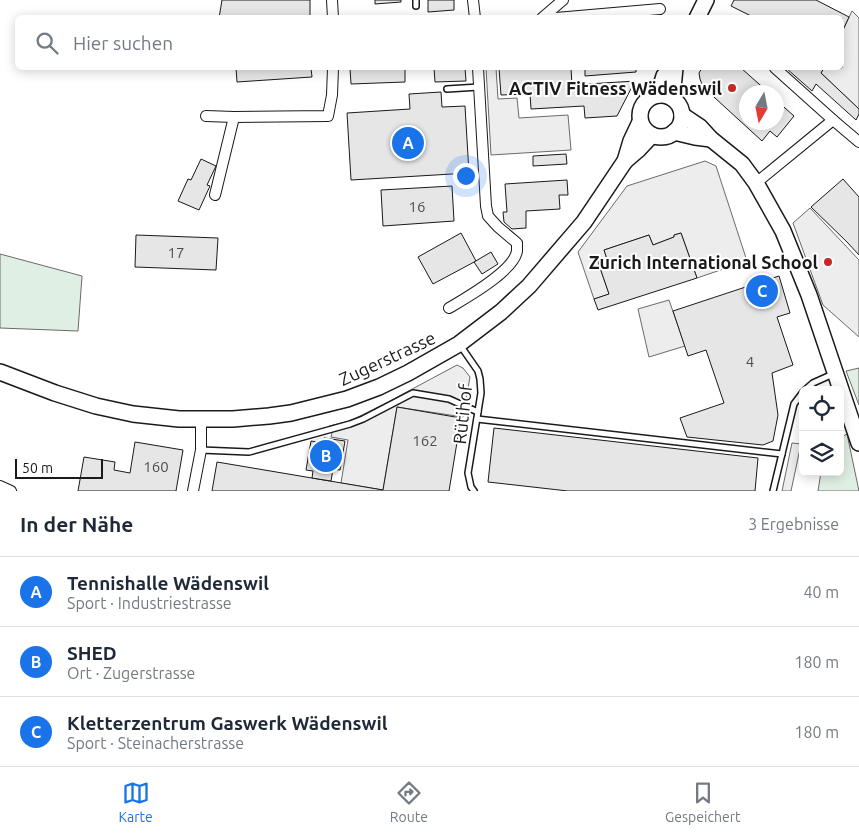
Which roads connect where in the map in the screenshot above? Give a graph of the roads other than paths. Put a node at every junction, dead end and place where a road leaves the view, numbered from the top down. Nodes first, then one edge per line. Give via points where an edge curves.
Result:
1 (332, 0) edge
2 (416, 0) edge
3 (473, 0) edge
4 (563, 0) edge
5 (706, 0) edge
6 (416, 6) dead end
7 (660, 9) dead end
8 (333, 15) edge
9 (475, 15) edge
10 (546, 15) edge
11 (591, 15) edge
12 (698, 15) edge
13 (333, 70) edge
14 (478, 70) edge
15 (668, 70) edge
16 (674, 70) edge
17 (777, 70) edge
18 (479, 87) junction
19 (447, 89) dead end
20 (665, 96) junction
21 (682, 115) junction
22 (206, 116) dead end
23 (234, 117) junction
24 (833, 120) junction
25 (640, 122) junction
26 (674, 132) junction
27 (652, 135) junction
28 (710, 139) junction
29 (859, 142) edge
30 (624, 161) junction
31 (756, 183) junction
32 (215, 195) dead end
33 (449, 308) dead end
34 (459, 344) junction
35 (0, 372) edge
36 (836, 373) junction
37 (810, 386) edge
38 (799, 398) edge
39 (478, 412) junction
40 (477, 419) junction
41 (201, 420) junction
42 (859, 443) edge
43 (201, 450) junction
44 (782, 454) junction
45 (0, 486) edge
46 (471, 490) edge
47 (11, 491) edge
48 (193, 491) edge
49 (773, 491) edge

1 - 8 street
2 - 6 lane
3 - 9 street
4 - 10 street
5 - 12 main road
7 - 11 street
13 - 23 street via 328,116
14 - 18 street
15 - 20 main road via 664,76
16 - 20 main road
17 - 24 street
18 - 19 lane
18 - 33 street via 488,216 517,243 517,252 499,275
20 - 21 main road via 679,105
20 - 25 main road via 650,97 642,106
21 - 26 main road
21 - 28 main road via 700,126
22 - 23 street
23 - 32 street
24 - 29 street
24 - 31 street
25 - 27 main road
25 - 30 main road, Zugerstrasse
26 - 27 main road via 666,136
26 - 28 main road
27 - 30 main road, Zugerstrasse
28 - 31 main road via 742,164
30 - 34 main road, Zugerstrasse via 584,222 529,286
31 - 36 main road via 783,232
34 - 39 lane, Rütihof via 478,371 481,393
34 - 41 main road, Zugerstrasse via 408,373 347,399 291,413
35 - 41 main road, Zugerstrasse via 96,406 133,414
36 - 37 lane
36 - 42 main road
38 - 44 lane via 794,404
39 - 40 lane, Rütihof
39 - 43 lane via 449,399 413,393 350,424 250,452
40 - 44 lane
40 - 46 lane, Rütihof via 468,473
41 - 43 street
43 - 48 street
44 - 49 lane
45 - 47 street

